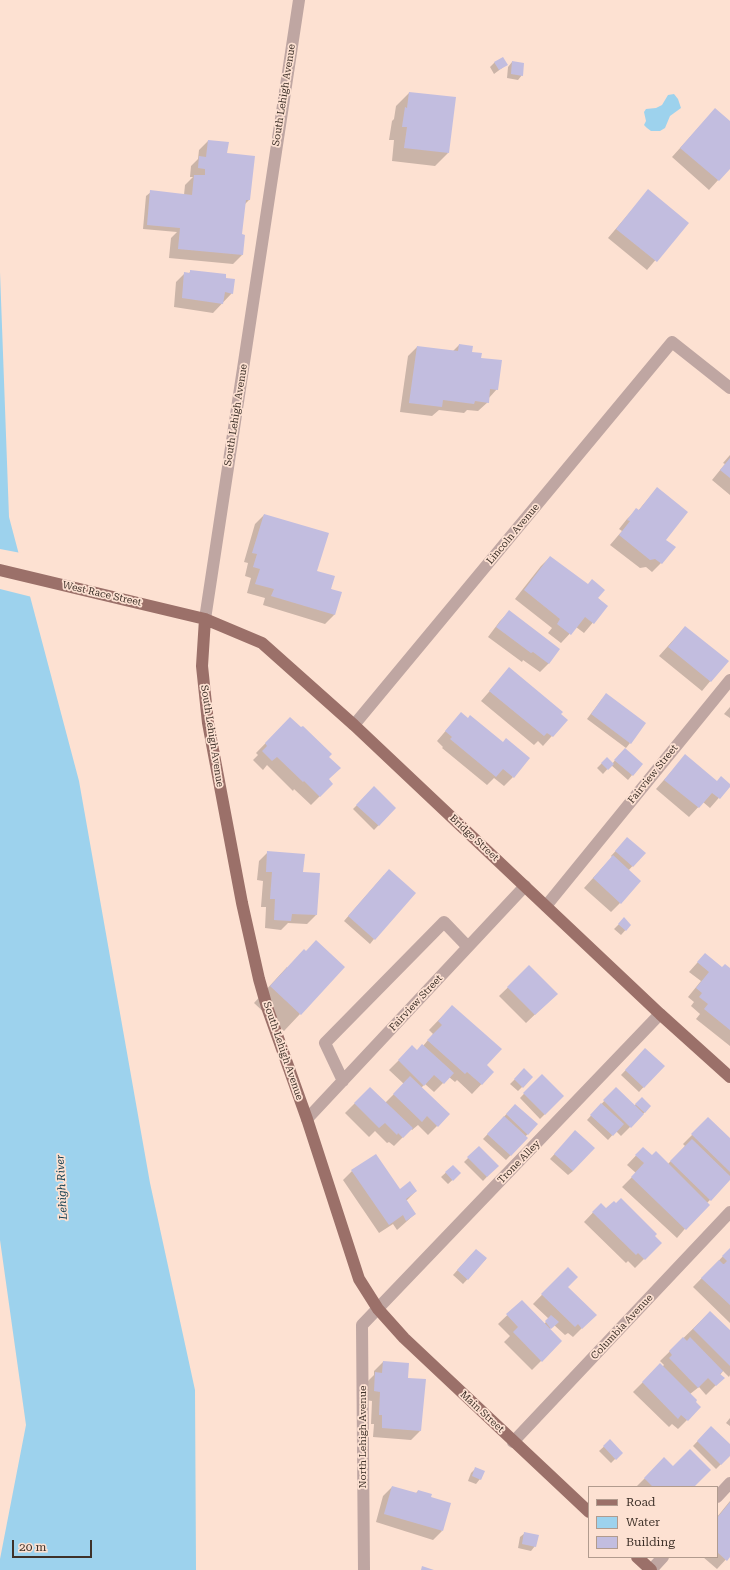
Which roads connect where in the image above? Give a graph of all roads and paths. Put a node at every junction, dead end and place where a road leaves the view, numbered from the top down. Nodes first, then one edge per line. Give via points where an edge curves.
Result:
1 (299, 0) edge
2 (730, 388) edge
3 (0, 570) edge
4 (205, 619) junction
5 (730, 680) edge
6 (354, 725) junction
7 (525, 886) junction
8 (546, 906) junction
9 (468, 947) junction
10 (660, 1014) junction
11 (730, 1077) edge
12 (343, 1081) junction
13 (307, 1119) junction
14 (730, 1212) edge
15 (378, 1309) junction
16 (513, 1442) junction
17 (730, 1483) edge
18 (718, 1496) edge
19 (588, 1511) edge
20 (638, 1558) edge
21 (662, 1558) edge
22 (364, 1570) edge
23 (651, 1570) edge

1 - 4 street, South Lehigh Avenue
2 - 6 street, Lincoln Avenue via 672,342
3 - 4 main road, West Race Street
4 - 6 main road, Bridge Street via 262,643
4 - 13 main road, South Lehigh Avenue via 202,666 208,724 242,903 265,1000
5 - 8 street, Fairview Street
6 - 7 main road, Bridge Street
7 - 8 main road, Bridge Street
7 - 9 street, Fairview Street
8 - 10 main road, Bridge Street
9 - 12 street, Fairview Street
9 - 12 street via 444,922 325,1043
10 - 11 main road, Bridge Street
10 - 15 street, Trone Alley
12 - 13 street, Fairview Street
13 - 15 main road, South Lehigh Avenue via 359,1279
14 - 16 street, Columbia Avenue
15 - 16 main road, Main Street via 404,1338
15 - 22 street, North Lehigh Avenue via 362,1326
16 - 19 main road, Main Street
17 - 18 street
20 - 23 main road
21 - 23 street

